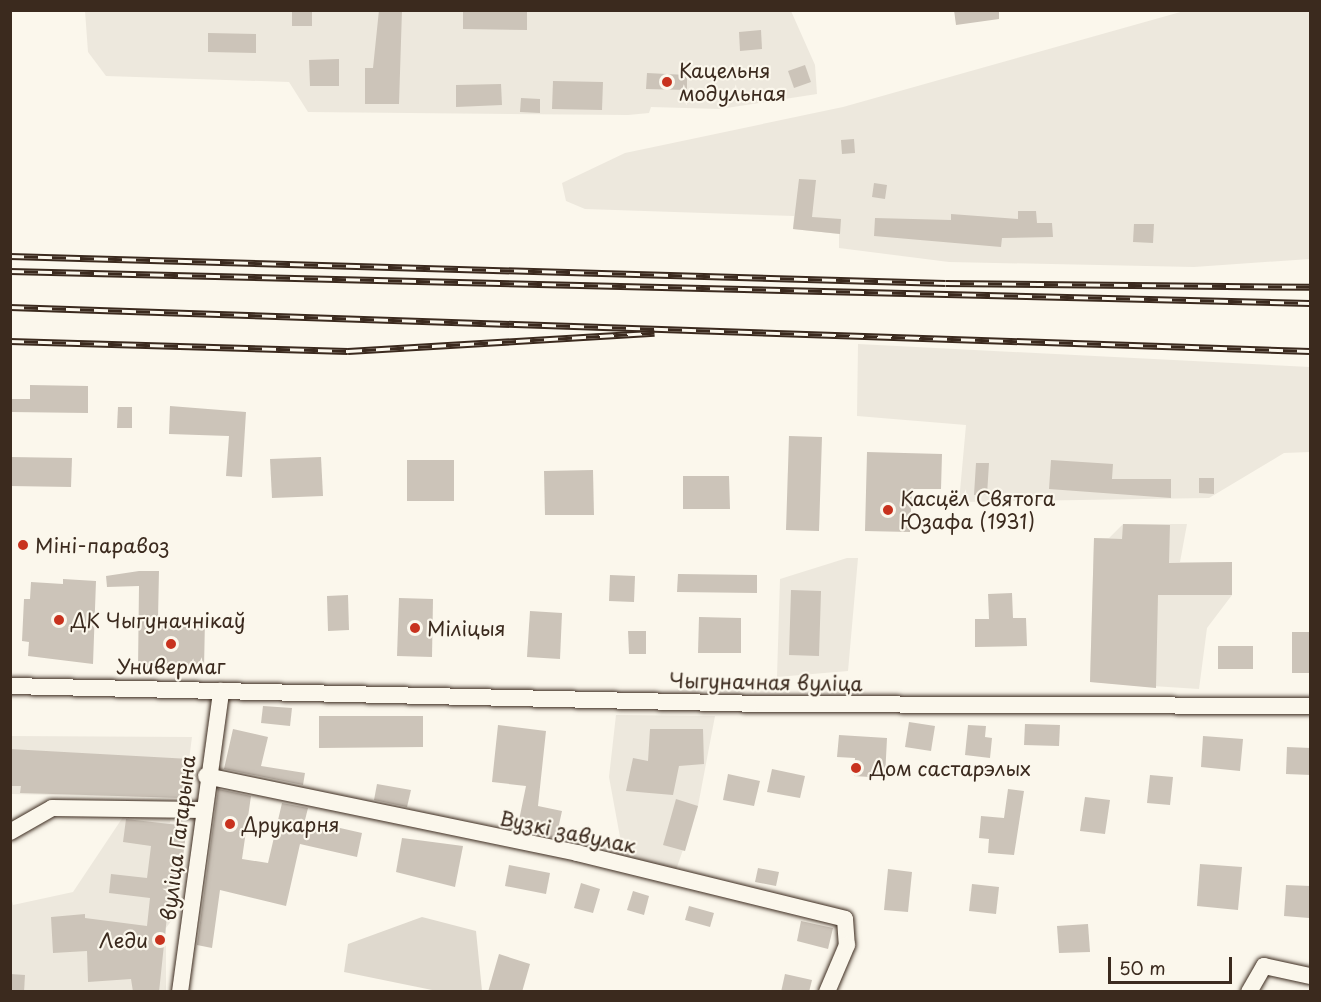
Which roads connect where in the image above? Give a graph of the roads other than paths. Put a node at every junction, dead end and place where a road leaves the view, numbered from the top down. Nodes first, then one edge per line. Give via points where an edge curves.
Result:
1 (10, 686) edge
2 (221, 691) junction
3 (1311, 706) edge
4 (206, 776) junction
5 (203, 810) junction
6 (10, 832) edge
7 (1311, 976) edge
8 (180, 992) edge
9 (827, 992) edge
10 (1249, 992) edge

1 - 2 street, Чыгуначная вуліца
2 - 3 street, Чыгуначная вуліца via 762,704
2 - 4 street, вуліца Гагарына
4 - 5 street, вуліца Гагарына
4 - 9 street, Вузкі завулак via 578,853 846,919 847,945
5 - 6 street via 52,807
5 - 8 street, вуліца Гагарына
7 - 10 street via 1264,966

